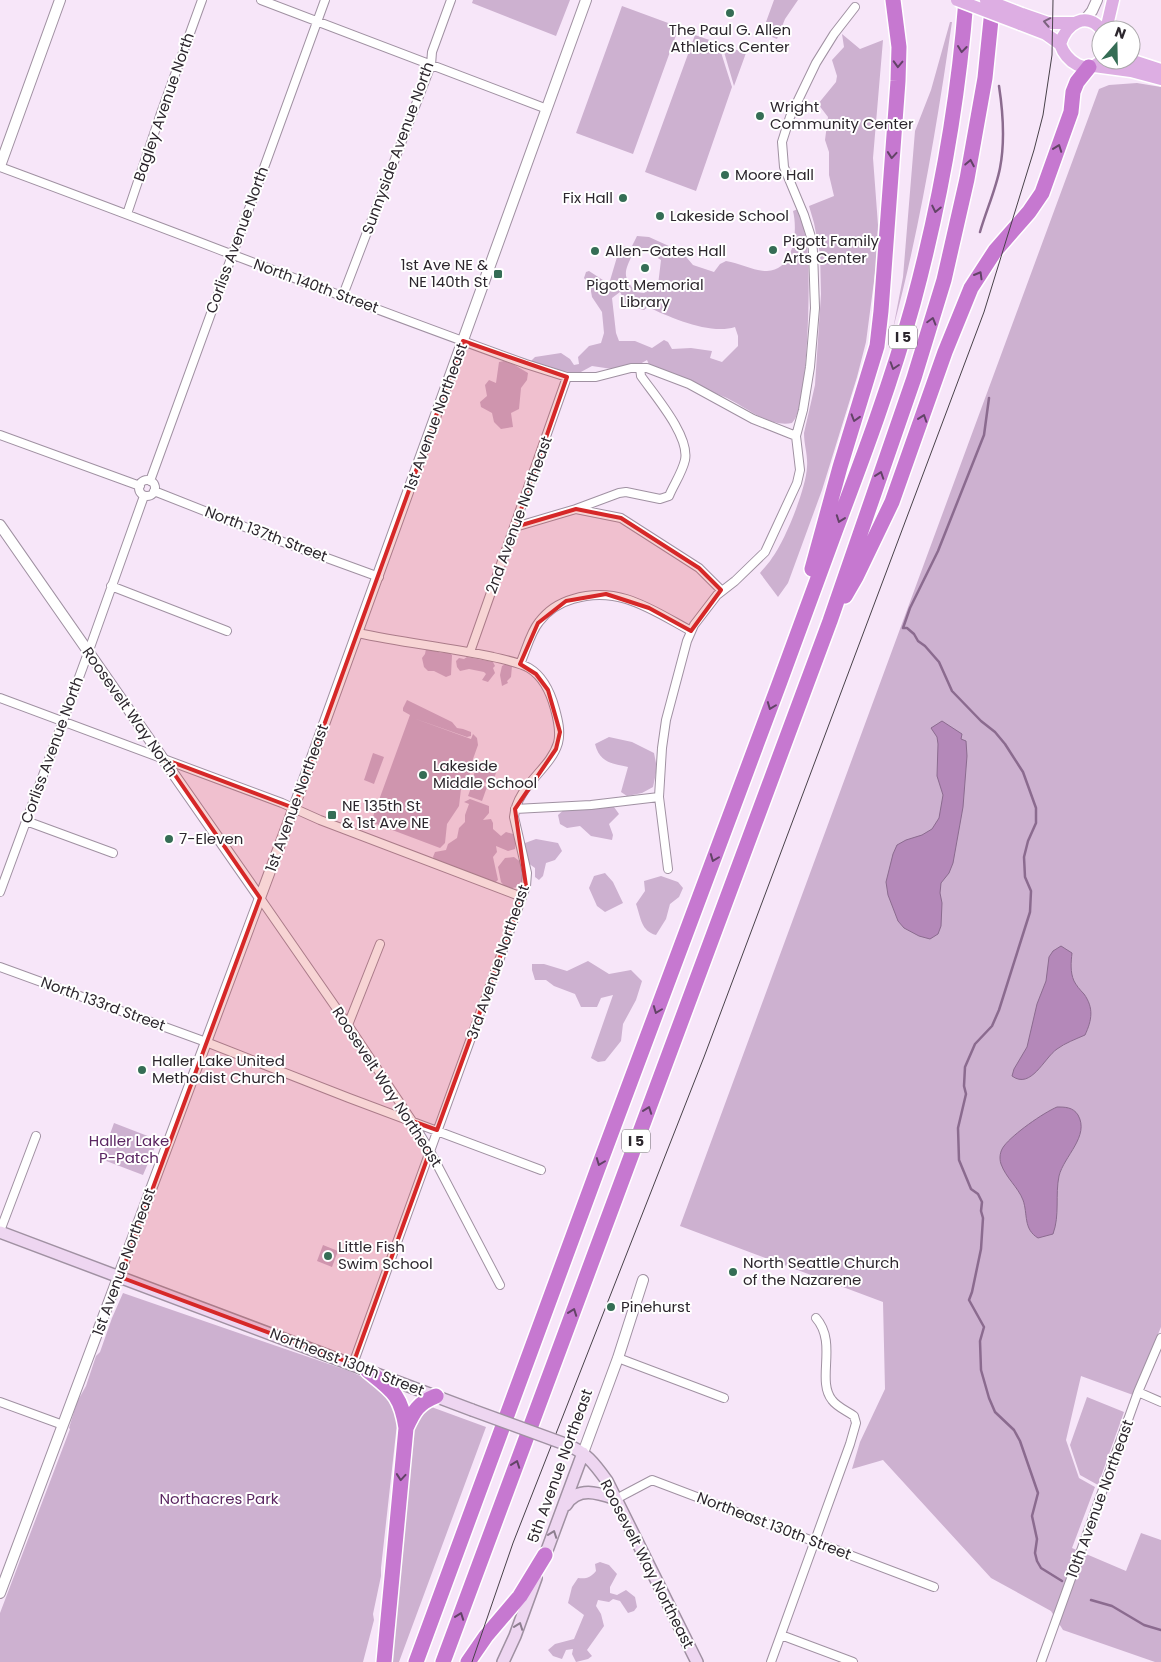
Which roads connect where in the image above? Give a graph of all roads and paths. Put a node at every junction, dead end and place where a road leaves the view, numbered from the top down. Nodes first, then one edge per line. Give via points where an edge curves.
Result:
1 (60, 0) edge
2 (202, 0) edge
3 (262, 0) edge
4 (325, 0) edge
5 (451, 0) edge
6 (586, 0) edge
7 (884, 0) edge
8 (893, 0) edge
9 (957, 0) edge
10 (966, 0) edge
11 (986, 0) edge
12 (993, 0) edge
13 (1097, 0) edge
14 (1113, 0) edge
15 (855, 7) dead end
16 (1021, 19) junction
17 (1108, 20) edge
18 (896, 21) junction
19 (318, 22) junction
20 (1078, 22) junction
21 (1091, 22) edge
22 (1060, 44) junction
23 (1091, 64) edge
24 (1141, 64) edge
25 (431, 65) junction
26 (1091, 68) edge
27 (1122, 70) edge
28 (1161, 70) edge
29 (1161, 79) edge
30 (547, 109) junction
31 (0, 167) edge
32 (127, 214) junction
33 (231, 255) junction
34 (343, 296) junction
35 (463, 341) junction
36 (640, 368) junction
37 (567, 377) junction
38 (0, 435) edge
39 (796, 436) junction
40 (150, 481) junction
41 (140, 486) junction
42 (154, 491) junction
43 (144, 496) junction
44 (576, 509) junction
45 (0, 525) edge
46 (515, 527) junction
47 (379, 577) junction
48 (111, 586) junction
49 (721, 590) junction
50 (830, 620) junction
51 (691, 630) junction
52 (227, 631) dead end
53 (358, 632) junction
54 (470, 652) junction
55 (88, 654) junction
56 (788, 660) junction
57 (520, 664) junction
58 (0, 698) edge
59 (62, 722) junction
60 (164, 759) junction
61 (659, 797) junction
62 (294, 808) junction
63 (515, 809) junction
64 (26, 821) junction
65 (113, 853) dead end
66 (668, 869) dead end
67 (0, 892) edge
68 (522, 897) junction
69 (260, 898) junction
70 (380, 944) dead end
71 (0, 967) edge
72 (348, 1025) junction
73 (206, 1042) junction
74 (412, 1121) junction
75 (437, 1130) junction
76 (36, 1136) dead end
77 (430, 1151) junction
78 (541, 1170) dead end
79 (0, 1232) edge
80 (120, 1277) junction
81 (643, 1280) dead end
82 (500, 1285) dead end
83 (816, 1318) dead end
84 (1161, 1338) edge
85 (618, 1358) junction
86 (353, 1364) junction
87 (368, 1370) junction
88 (1138, 1392) junction
89 (436, 1396) junction
90 (724, 1398) dead end
91 (0, 1402) edge
92 (1161, 1402) edge
93 (63, 1425) junction
94 (406, 1428) junction
95 (574, 1448) junction
96 (616, 1499) junction
97 (561, 1512) junction
98 (814, 1540) junction
99 (545, 1555) junction
100 (934, 1587) dead end
101 (0, 1593) edge
102 (781, 1635) junction
103 (384, 1662) edge
104 (416, 1662) edge
105 (443, 1662) edge
106 (468, 1662) edge
107 (504, 1662) edge
108 (697, 1662) edge
109 (771, 1662) edge
110 (853, 1662) edge
111 (1041, 1662) edge

1 - 31 street
2 - 32 street, Bagley Avenue North
3 - 19 street
4 - 19 street, Corliss Avenue North
5 - 25 street, Sunnyside Avenue North via 432,52
6 - 30 street, 1st Avenue Northeast
7 - 18 highway
8 - 18 highway
9 - 16 main road, bridge
10 -> 56 highway, I 5 via 947,149 914,297 875,423
11 - 16 main road, bridge
50 -> 12 highway, I 5 via 914,378 944,280 977,129
13 - 20 street via 1092,11
14 - 17 main road
15 - 39 street via 813,68 782,142 784,167 804,215 813,252 815,308 810,367
20 -> 16 main road via 1048,23
16 - 22 main road
18 -> 56 highway via 898,81 877,346 840,467
19 - 25 street
19 - 33 street, Corliss Avenue North
20 - 21 main road
20 - 22 main road via 1063,33
22 - 23 main road via 1066,57 1074,64
24 - 28 main road
25 - 30 street
25 - 34 street, Sunnyside Avenue North
50 -> 26 highway via 856,577 889,509 971,288 995,251 1042,193 1071,112 1073,92 1077,82
27 - 29 main road
30 - 35 street, 1st Avenue Northeast
31 - 32 street, North 140th Street
32 - 33 street, North 140th Street
33 - 34 street, North 140th Street
33 - 40 street, Corliss Avenue North
34 - 35 street, North 140th Street
35 - 37 street, North 140th Street
35 - 47 street, 1st Avenue Northeast
36 - 37 street, North 140th Street via 596,377
36 - 39 street via 689,384 737,411
36 - 44 street via 641,376 681,434 686,454 682,469 665,498 626,492
37 - 46 street, 2nd Avenue Northeast
38 - 41 street
39 - 49 street via 800,470 797,483 770,543 758,560
40 - 41 street
40 - 42 street
41 - 43 street via 140,493
42 - 43 street
42 - 47 street, North 137th Street
43 - 48 street, Corliss Avenue North
44 - 46 street
44 - 49 street via 627,521 699,568
45 - 55 street, Roosevelt Way North
46 - 54 street, 2nd Avenue Northeast
47 - 53 street, 1st Avenue Northeast
48 - 52 street
48 - 55 street, Corliss Avenue North
49 - 51 street
105 -> 50 highway, I 5
51 - 57 street via 626,599 606,594 585,595 552,608 538,623
51 - 61 street via 665,725
53 - 54 street
53 - 62 street, 1st Avenue Northeast
54 - 57 street
55 - 59 street, Corliss Avenue North
55 - 60 street, Roosevelt Way North
56 -> 104 highway, I 5
57 - 63 street via 536,674 548,690 560,732 556,749
58 - 59 street
59 - 60 street
59 - 64 street, Corliss Avenue North
60 - 62 street
60 - 69 street, Roosevelt Way North
61 - 63 street
61 - 66 street
62 - 68 street
62 - 69 street, 1st Avenue Northeast
63 - 68 street, 3rd Avenue Northeast via 527,873
64 - 65 street
64 - 67 street, Corliss Avenue North
68 - 75 street, 3rd Avenue Northeast
69 - 72 street, Roosevelt Way Northeast
69 - 73 street, 1st Avenue Northeast
70 - 72 street
71 - 73 street, North 133rd Street
72 - 74 street, Roosevelt Way Northeast
73 - 74 street, North 133rd Street
73 - 80 street, 1st Avenue Northeast
74 - 75 street, North 133rd Street
74 - 77 street, Roosevelt Way Northeast
75 - 77 street, 3rd Avenue Northeast
75 - 78 street, North 133rd Street
76 - 79 street
77 - 82 street, Roosevelt Way Northeast
77 - 86 street, 3rd Avenue Northeast
79 - 80 main road, Northeast 130th Street
80 - 86 main road, Northeast 130th Street
80 - 93 street, 1st Avenue Northeast
81 - 85 street, 5th Avenue Northeast
83 - 98 street via 827,1341 829,1395 833,1402 855,1418 855,1428
84 - 88 street, 10th Avenue Northeast
85 - 90 street
85 - 95 street, 5th Avenue Northeast
86 - 87 main road, Northeast 130th Street
87 - 89 main road, Northeast 130th Street
87 - 94 highway via 399,1400
88 - 92 street
88 - 111 street, 10th Avenue Northeast
89 - 94 highway via 419,1405
89 - 95 main road, Northeast 130th Street, bridge
91 - 93 street
93 - 101 street, 1st Avenue Northeast
94 -> 103 highway
95 - 96 main road, Roosevelt Way Northeast via 593,1462
95 - 97 main road, 5th Avenue Northeast
96 - 97 main road via 583,1492 576,1494
96 - 98 street, Northeast 130th Street via 652,1480
96 - 108 main road, Roosevelt Way Northeast
99 -> 97 main road, 5th Avenue Northeast
98 - 100 street, Northeast 130th Street
98 - 102 street
99 - 106 highway via 520,1596
107 -> 99 main road, 5th Avenue Northeast
102 - 109 street
102 - 110 street

